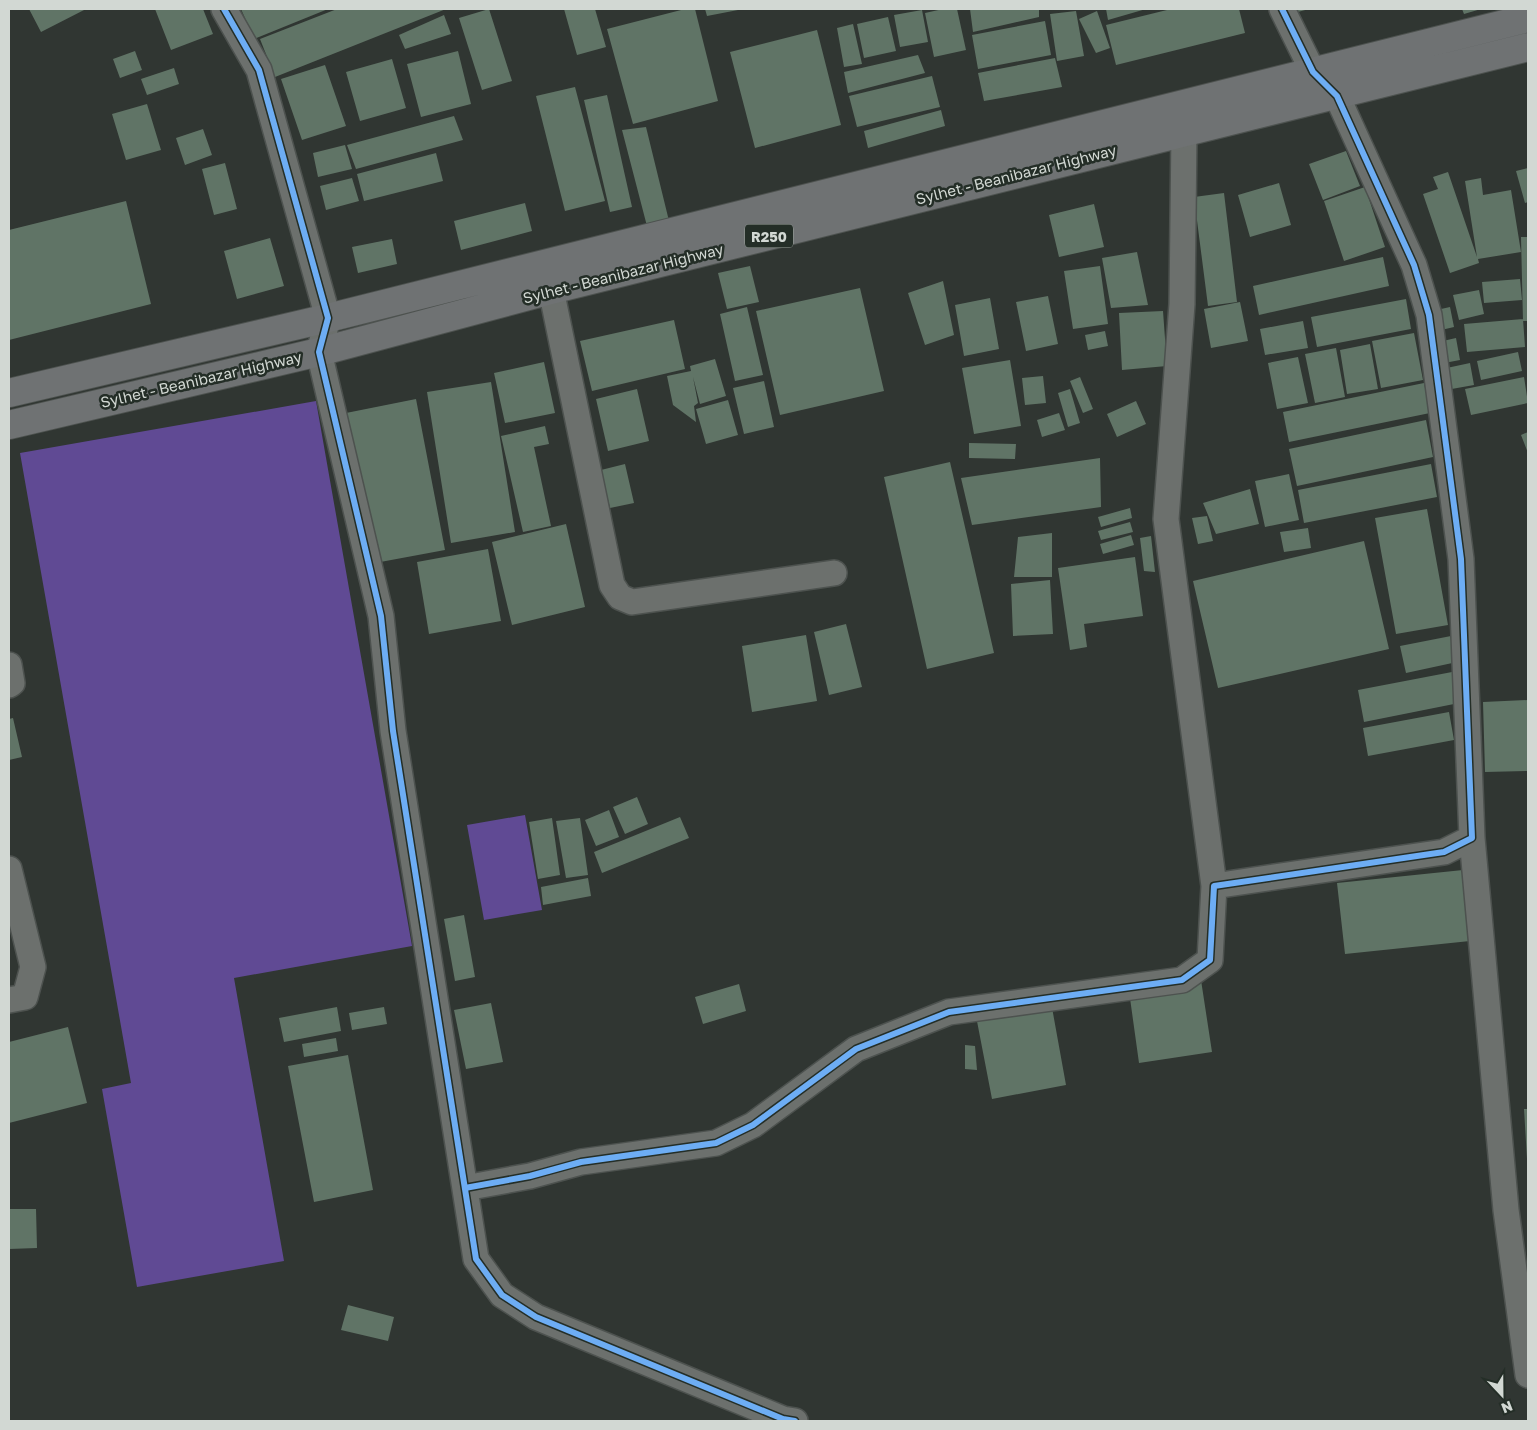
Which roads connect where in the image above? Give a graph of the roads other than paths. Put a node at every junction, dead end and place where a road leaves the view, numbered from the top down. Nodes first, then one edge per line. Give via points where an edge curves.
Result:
1 (224, 9) edge
2 (1282, 9) edge
3 (1528, 18) edge
4 (1528, 47) edge
5 (1314, 72) junction
6 (1338, 96) junction
7 (1184, 132) junction
8 (546, 264) junction
9 (551, 290) junction
10 (328, 318) junction
11 (319, 352) junction
12 (9, 393) edge
13 (9, 425) edge
14 (834, 573) dead end
15 (9, 666) edge
16 (9, 685) edge
17 (1472, 838) junction
18 (9, 869) edge
19 (1214, 886) junction
20 (9, 1000) edge
21 (465, 1188) junction
22 (1517, 1210) edge
23 (1528, 1375) edge
24 (795, 1421) edge

1 - 10 street via 259,70
2 - 5 street
3 - 5 main road, Sylhet - Beanibazar Highway / R250
4 - 6 main road, Sylhet - Beanibazar Highway / R250
5 - 6 street
5 - 8 main road, Sylhet - Beanibazar Highway / R250
6 - 7 main road, Sylhet - Beanibazar Highway / R250
6 - 17 street via 1414,266 1429,315 1461,559
7 - 9 main road, Sylhet - Beanibazar Highway / R250
7 - 19 street via 1182,304 1166,519
8 - 9 street
8 - 10 main road, Sylhet - Beanibazar Highway / R250
9 - 11 main road, Sylhet - Beanibazar Highway / R250
9 - 14 street via 612,585 620,597 632,602
10 - 11 street
10 - 12 main road, Sylhet - Beanibazar Highway / R250
11 - 13 main road, Sylhet - Beanibazar Highway / R250
11 - 21 street via 381,616 393,731
15 - 16 street via 12,683
17 - 19 street via 1444,852
17 - 22 street
18 - 20 street via 33,967 25,997
19 - 21 street via 1210,960 1182,980 949,1012 856,1049 753,1125 716,1143 581,1162 530,1176
21 - 24 street via 476,1259 502,1295 536,1317 783,1419
22 - 23 street

